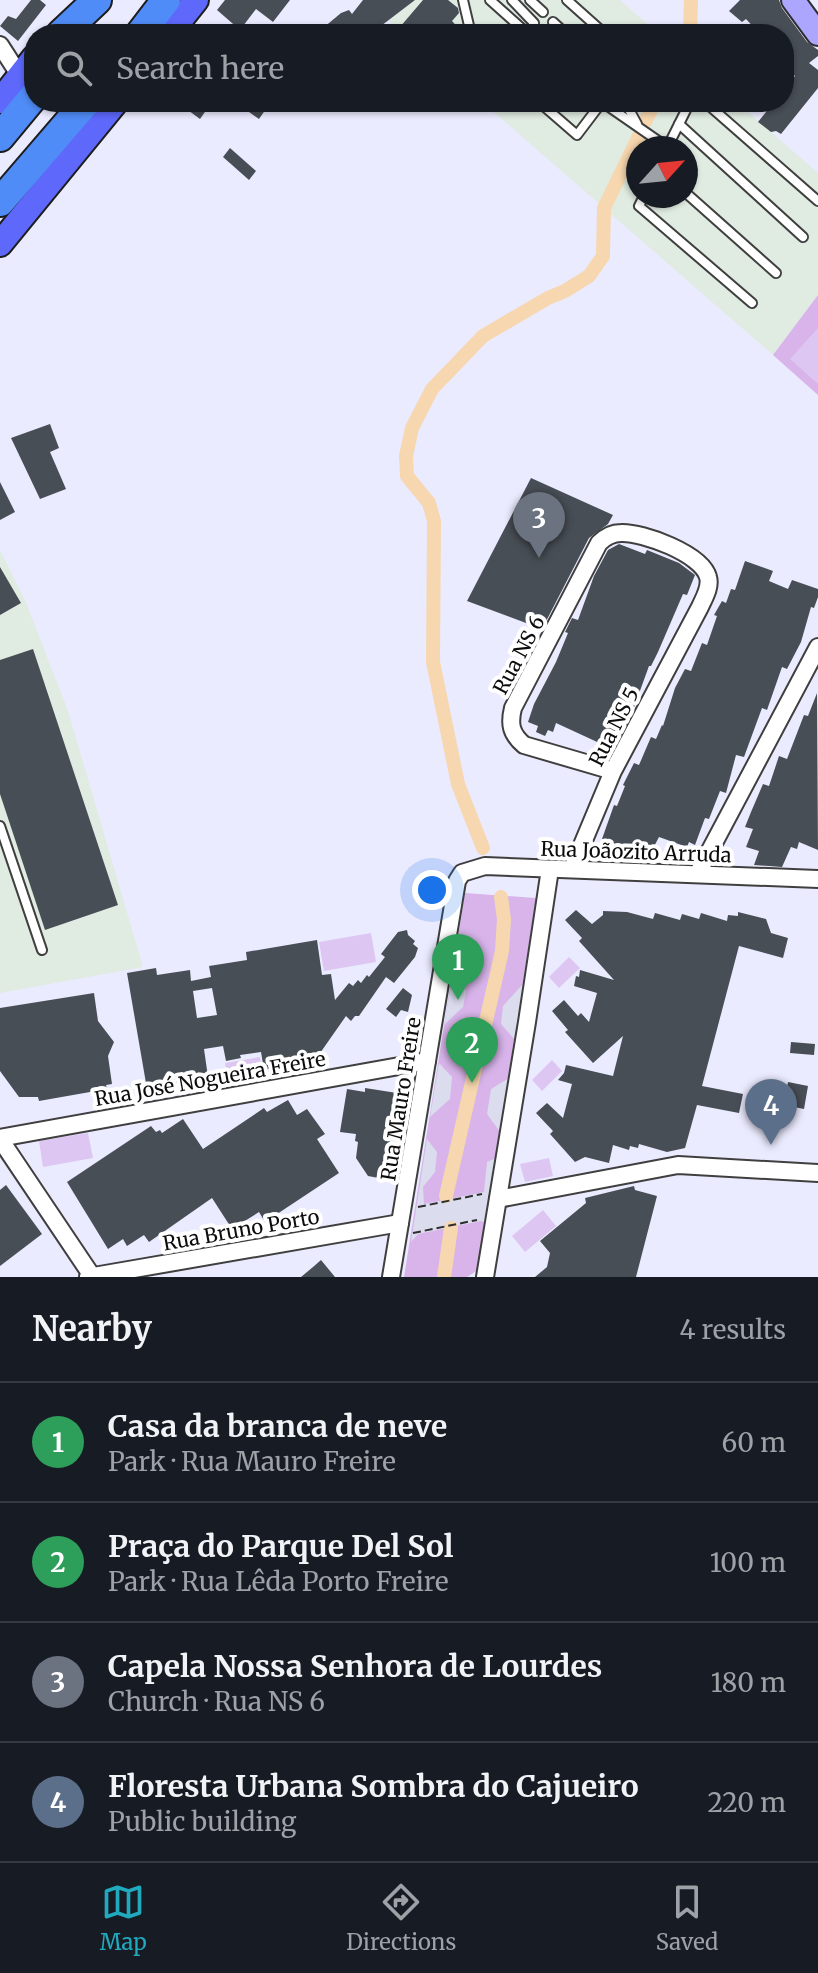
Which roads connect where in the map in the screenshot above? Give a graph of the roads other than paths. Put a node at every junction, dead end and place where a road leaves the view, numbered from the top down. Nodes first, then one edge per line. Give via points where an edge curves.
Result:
1 (79, 0) edge
2 (97, 0) edge
3 (109, 0) edge
4 (166, 0) edge
5 (196, 0) edge
6 (463, 0) edge
7 (490, 0) edge
8 (512, 0) edge
9 (530, 0) edge
10 (567, 0) edge
11 (793, 0) edge
12 (543, 12) dead end
13 (534, 23) dead end
14 (60, 24) edge
15 (72, 24) edge
16 (91, 24) edge
17 (148, 24) edge
18 (177, 24) edge
19 (469, 24) edge
20 (517, 24) edge
21 (594, 24) edge
22 (818, 34) edge
23 (0, 45) edge
24 (24, 71) edge
25 (24, 81) edge
26 (24, 87) edge
27 (0, 101) edge
28 (77, 112) edge
29 (108, 112) edge
30 (551, 112) edge
31 (594, 112) edge
32 (617, 112) edge
33 (630, 112) edge
34 (685, 112) edge
35 (716, 112) edge
36 (679, 124) junction
37 (637, 125) junction
38 (651, 136) edge
39 (673, 136) edge
40 (0, 137) edge
41 (818, 201) edge
42 (0, 202) edge
43 (698, 204) edge
44 (641, 208) edge
45 (803, 237) dead end
46 (0, 244) edge
47 (776, 273) dead end
48 (752, 303) dead end
49 (599, 543) joint
50 (818, 647) edge
51 (613, 771) junction
52 (0, 826) edge
53 (550, 869) junction
54 (572, 869) junction
55 (698, 873) junction
56 (818, 879) edge
57 (457, 881) joint
58 (42, 950) dead end
59 (427, 1061) junction
60 (0, 1138) edge
61 (818, 1173) edge
62 (494, 1195) junction
63 (406, 1228) junction
64 (91, 1277) edge
65 (391, 1277) edge
66 (485, 1277) edge

1 - 14 main road
2 - 15 highway
3 - 16 highway
4 - 17 highway
5 - 18 main road
6 - 19 lane
7 - 20 lane
8 - 13 lane
9 - 12 lane
10 - 21 lane
11 - 22 street
23 - 24 street
25 - 27 main road
26 - 40 highway
28 - 42 highway
29 - 46 main road
30 - 31 lane via 577,135
32 - 37 lane
33 - 37 lane
34 - 36 lane
35 - 41 lane
36 - 39 lane
36 - 45 lane
37 - 38 lane
43 - 47 lane
44 - 48 lane
49 - 51 street, Rua NS 6 via 513,708 510,724 524,745
49 - 51 street, Rua NS 5 via 622,532 647,536 696,560 710,582
50 - 55 street
51 - 54 street, Rua NS 5
52 - 58 lane
53 - 54 street, Rua Joãozito Arruda
53 - 57 street, Rua Joãozito Arruda via 485,866 462,873
53 - 62 street
54 - 55 street, Rua Joãozito Arruda
55 - 56 street, Rua Joãozito Arruda
57 - 59 street, Rua Mauro Freire
59 - 60 street, Rua José Nogueira Freire
59 - 63 street, Rua Mauro Freire
60 - 64 street
61 - 62 street via 678,1165
62 - 66 street
63 - 64 street, Rua Bruno Porto
63 - 65 street, Rua Mauro Freire

